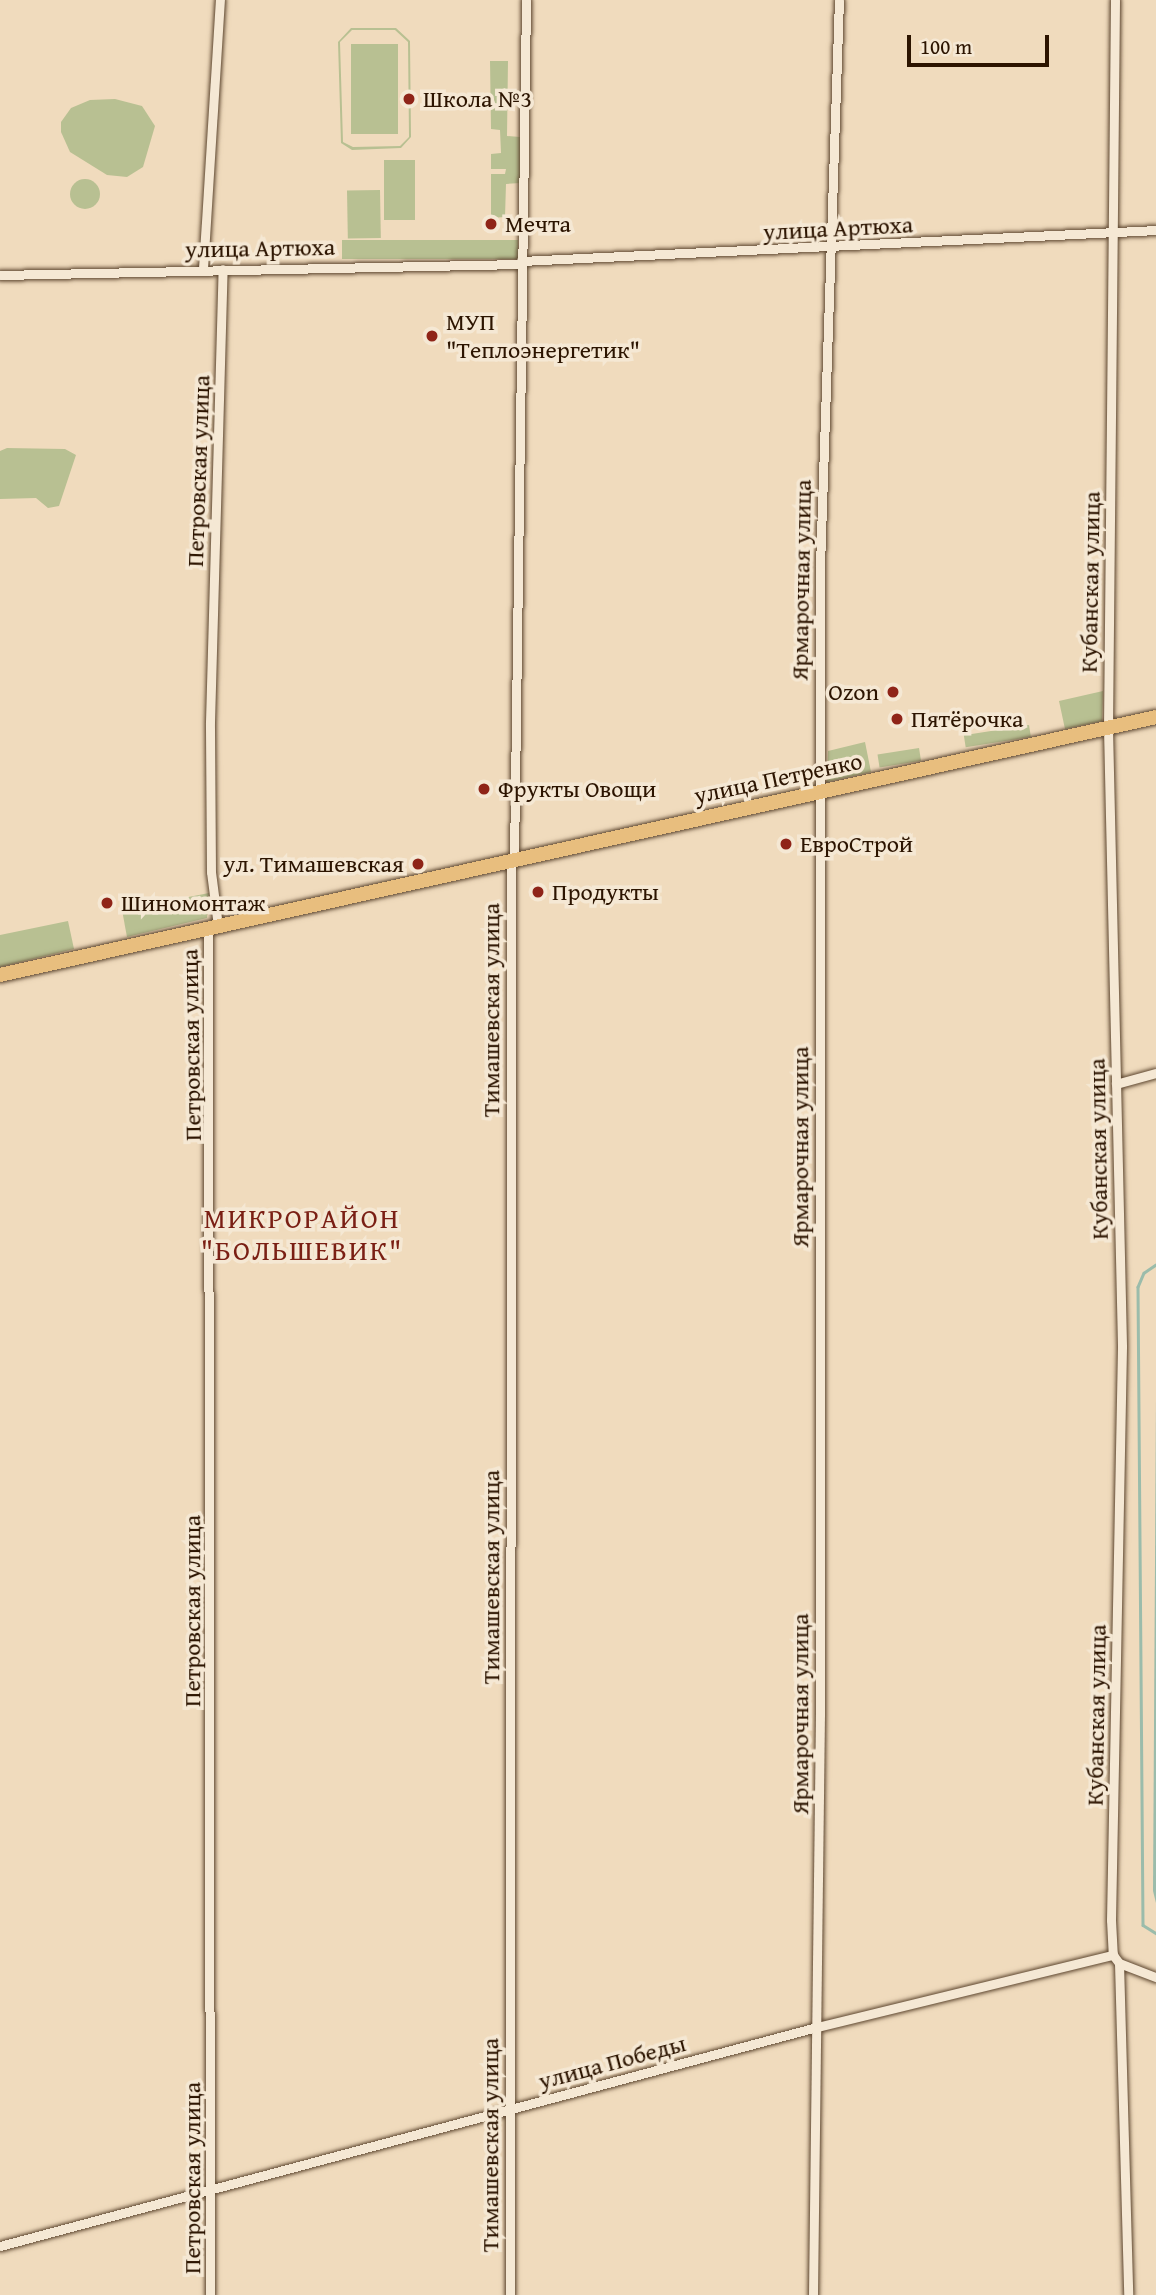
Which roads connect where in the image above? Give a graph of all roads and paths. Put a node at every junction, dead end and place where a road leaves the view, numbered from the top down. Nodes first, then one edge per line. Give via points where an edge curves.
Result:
1 (220, 0) edge
2 (526, 0) edge
3 (839, 0) edge
4 (1115, 0) edge
5 (1156, 230) edge
6 (1114, 232) junction
7 (831, 249) junction
8 (521, 262) junction
9 (203, 269) junction
10 (223, 269) junction
11 (0, 275) edge
12 (1156, 718) edge
13 (1108, 728) junction
14 (818, 793) junction
15 (512, 860) junction
16 (213, 927) junction
17 (0, 975) edge
18 (1156, 1073) edge
19 (1116, 1084) junction
20 (1116, 1959) junction
21 (1156, 1977) edge
22 (817, 2027) junction
23 (509, 2110) junction
24 (211, 2191) junction
25 (0, 2246) edge
26 (210, 2295) edge
27 (510, 2295) edge
28 (813, 2295) edge
29 (1128, 2295) edge

1 - 9 street
2 - 8 street, Тимашевская улица
3 - 7 street, Ярмарочная улица
4 - 6 street, Кубанская улица
5 - 6 street, улица Артюха
6 - 7 street, улица Артюха
6 - 13 street, Кубанская улица
7 - 8 street, улица Артюха
7 - 14 street, Ярмарочная улица via 822,473
8 - 10 street, улица Артюха
8 - 15 street, Тимашевская улица
9 - 10 street, улица Артюха
9 - 11 street, улица Артюха
10 - 16 street, Петровская улица via 210,722
12 - 13 main road, улица Петренко
13 - 14 main road, улица Петренко
13 - 19 street, Кубанская улица
14 - 15 main road, улица Петренко
14 - 22 street, Ярмарочная улица
15 - 16 main road, улица Петренко
15 - 23 street, Тимашевская улица
16 - 17 main road, улица Петренко
16 - 24 street, Петровская улица
18 - 19 street
19 - 20 street, Кубанская улица via 1122,1347
20 - 21 street
20 - 22 street, улица Победы
20 - 29 street, Кубанская улица
22 - 23 street, улица Победы
22 - 28 street, Ярмарочная улица
23 - 24 street, улица Победы
23 - 27 street, Тимашевская улица
24 - 25 street, улица Победы
24 - 26 street, Петровская улица

